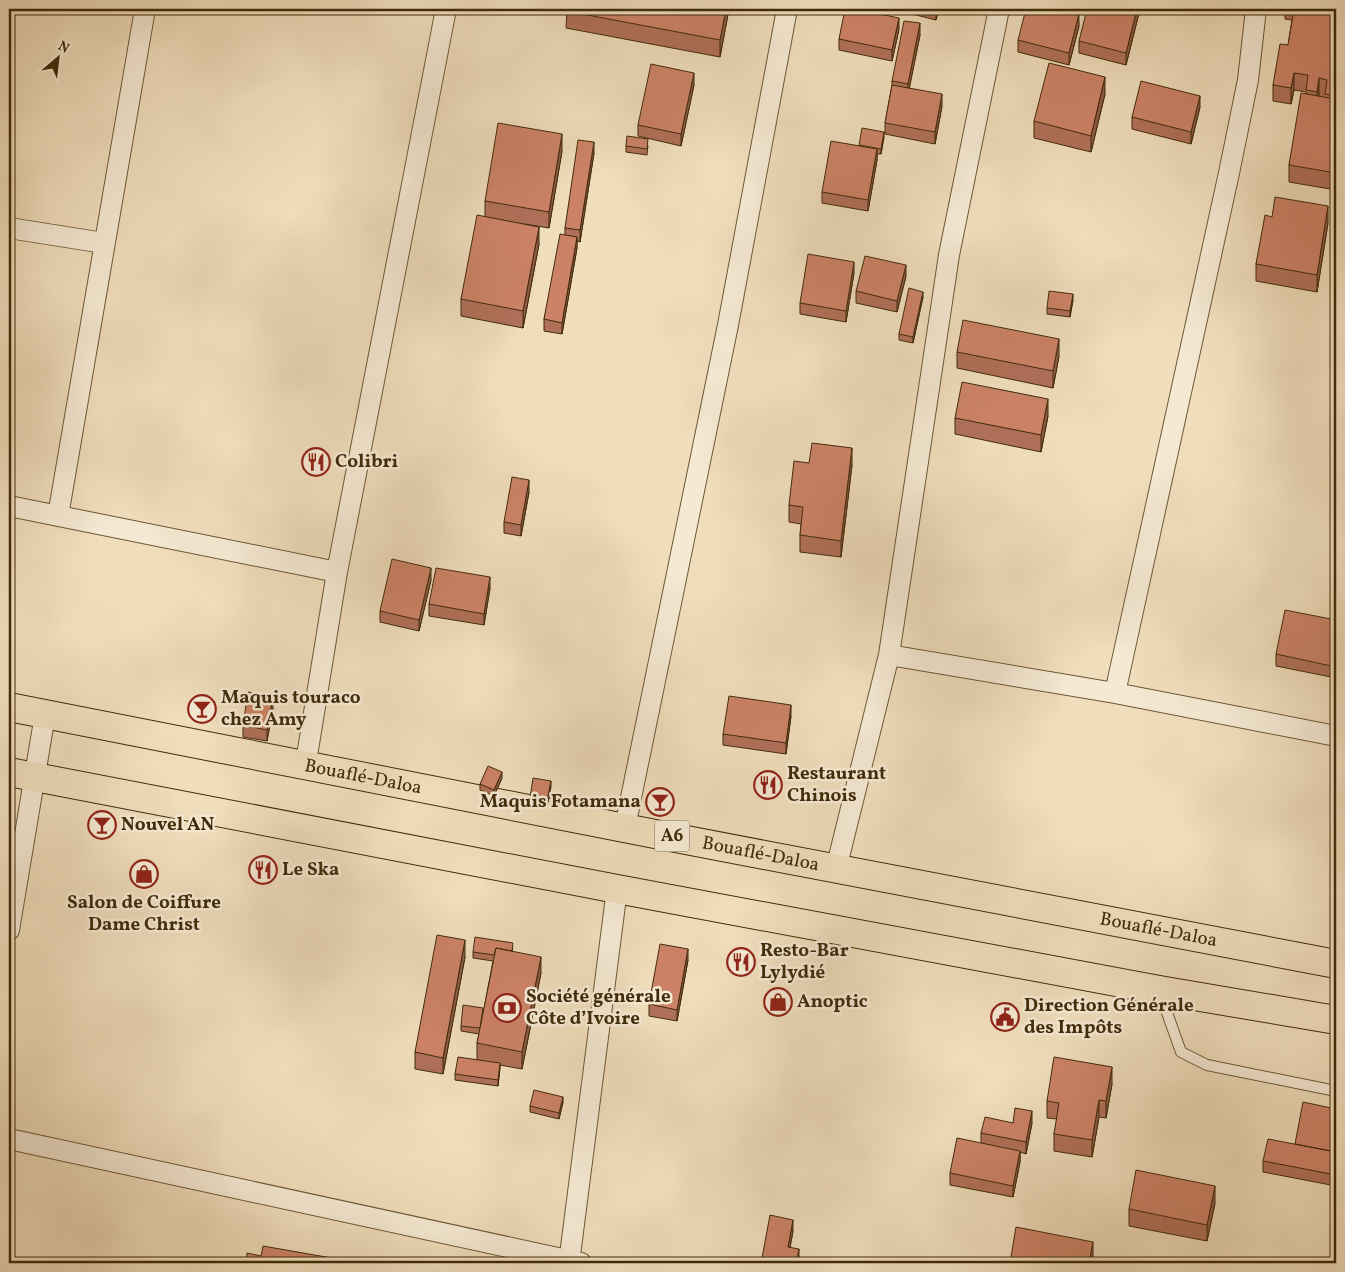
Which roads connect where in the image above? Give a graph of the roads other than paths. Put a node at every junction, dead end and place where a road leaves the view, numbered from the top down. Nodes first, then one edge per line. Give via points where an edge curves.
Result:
1 (145, 9) edge
2 (446, 9) edge
3 (787, 9) edge
4 (999, 9) edge
5 (1256, 9) edge
6 (9, 228) edge
7 (104, 243) junction
8 (9, 506) edge
9 (58, 516) junction
10 (337, 572) junction
11 (889, 655) junction
12 (1115, 693) junction
13 (9, 707) edge
14 (45, 715) junction
15 (1336, 736) edge
16 (305, 768) junction
17 (9, 772) edge
18 (35, 777) junction
19 (625, 827) junction
20 (836, 869) junction
21 (617, 889) junction
22 (9, 930) edge
23 (1336, 964) edge
24 (1159, 990) junction
25 (1336, 1020) edge
26 (1336, 1090) edge
27 (9, 1139) edge
28 (573, 1263) edge

1 - 7 street
2 - 10 street
3 - 19 street via 728,325
4 - 11 street via 949,255
5 - 12 street via 1248,80 1229,173
6 - 7 street
7 - 9 street
8 - 9 street
9 - 10 street
10 - 16 street
11 - 12 street
11 - 20 street
12 - 15 street
13 - 14 highway, Bouaflé-Daloa / A6
14 - 16 highway, Bouaflé-Daloa / A6
14 - 18 street
16 - 19 highway, Bouaflé-Daloa / A6
17 - 18 highway
18 - 21 highway
18 - 22 street
19 - 20 highway, Bouaflé-Daloa / A6
20 - 23 highway, Bouaflé-Daloa / A6
21 - 24 highway
21 - 28 street
24 - 25 highway
24 - 26 lane via 1181,1052 1207,1065
27 - 28 street

